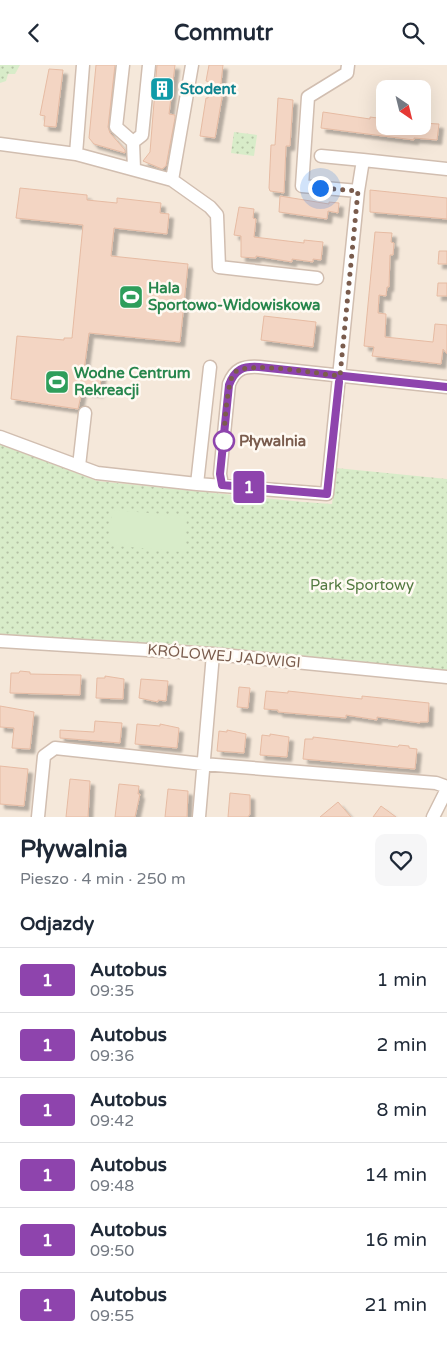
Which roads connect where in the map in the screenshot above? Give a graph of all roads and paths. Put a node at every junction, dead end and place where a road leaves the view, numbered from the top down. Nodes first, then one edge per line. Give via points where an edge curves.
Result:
1 (83, 65) edge
2 (122, 65) edge
3 (149, 65) edge
4 (192, 65) edge
5 (348, 65) edge
6 (133, 142) junction
7 (0, 144) edge
8 (76, 154) junction
9 (321, 156) dead end
10 (363, 160) junction
11 (134, 169) junction
12 (447, 169) edge
13 (172, 180) junction
14 (358, 191) junction
15 (317, 278) dead end
16 (210, 367) dead end
17 (340, 376) junction
18 (447, 387) edge
19 (85, 413) dead end
20 (0, 437) edge
21 (79, 466) junction
22 (197, 484) junction
23 (222, 485) junction
24 (0, 641) edge
25 (213, 655) junction
26 (447, 677) edge
27 (203, 764) junction
28 (447, 788) edge
29 (38, 817) edge
30 (199, 817) edge
31 (434, 817) edge

1 - 8 street
2 - 6 street via 116,127
3 - 6 street via 142,135
4 - 13 street
5 - 14 street via 347,73 308,97 302,186
6 - 11 street
7 - 8 street
8 - 11 street
9 - 10 street
10 - 12 street
10 - 14 street
11 - 13 street
13 - 15 street via 217,215 219,267
14 - 17 street
16 - 22 street
17 - 18 street
17 - 23 street via 249,367 241,368 233,375 229,385
17 - 23 street via 327,494
19 - 21 street
20 - 21 street
21 - 22 street via 101,473
22 - 23 street
24 - 25 street, KRÓLOWEJ JADWIGI
25 - 26 street, KRÓLOWEJ JADWIGI
25 - 27 street
27 - 28 street via 436,783
27 - 29 street via 55,749 44,756
27 - 30 street
28 - 31 street

